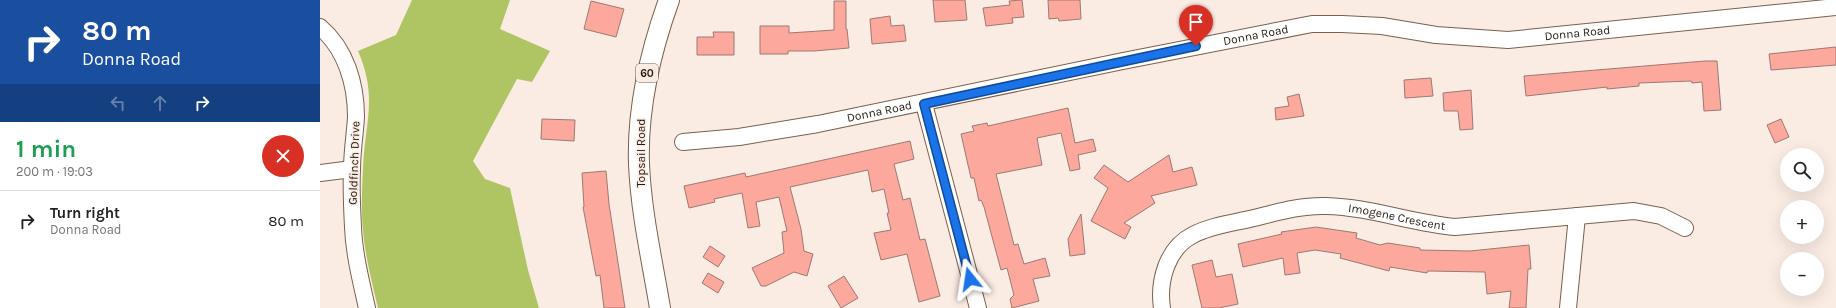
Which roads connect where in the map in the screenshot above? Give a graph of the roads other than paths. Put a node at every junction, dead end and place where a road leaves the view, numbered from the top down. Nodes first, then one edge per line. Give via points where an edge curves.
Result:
1 (669, 0) edge
2 (1836, 7) edge
3 (320, 27) edge
4 (924, 104) junction
5 (683, 142) dead end
6 (352, 169) junction
7 (320, 173) edge
8 (1577, 216) junction
9 (1685, 228) dead end
10 (367, 308) edge
11 (660, 308) edge
12 (978, 308) edge
13 (1162, 308) edge
14 (1568, 308) edge

1 - 11 main road, Topsail Road / 60 via 647,73 640,118 639,150 641,193
2 - 4 street, Donna Road via 1508,40 1436,35 1382,26 1312,24 1122,61
3 - 6 street, Goldfinch Drive via 333,39 353,82 356,118
4 - 5 street, Donna Road via 757,135
4 - 12 street
6 - 7 street
6 - 10 street, Goldfinch Drive via 354,244
8 - 9 street, Imogene Crescent via 1638,211 1661,216
8 - 13 street, Imogene Crescent via 1455,227 1408,221 1366,211 1325,206 1301,207 1212,228 1185,240 1172,253 1167,263 1162,281
8 - 14 street

